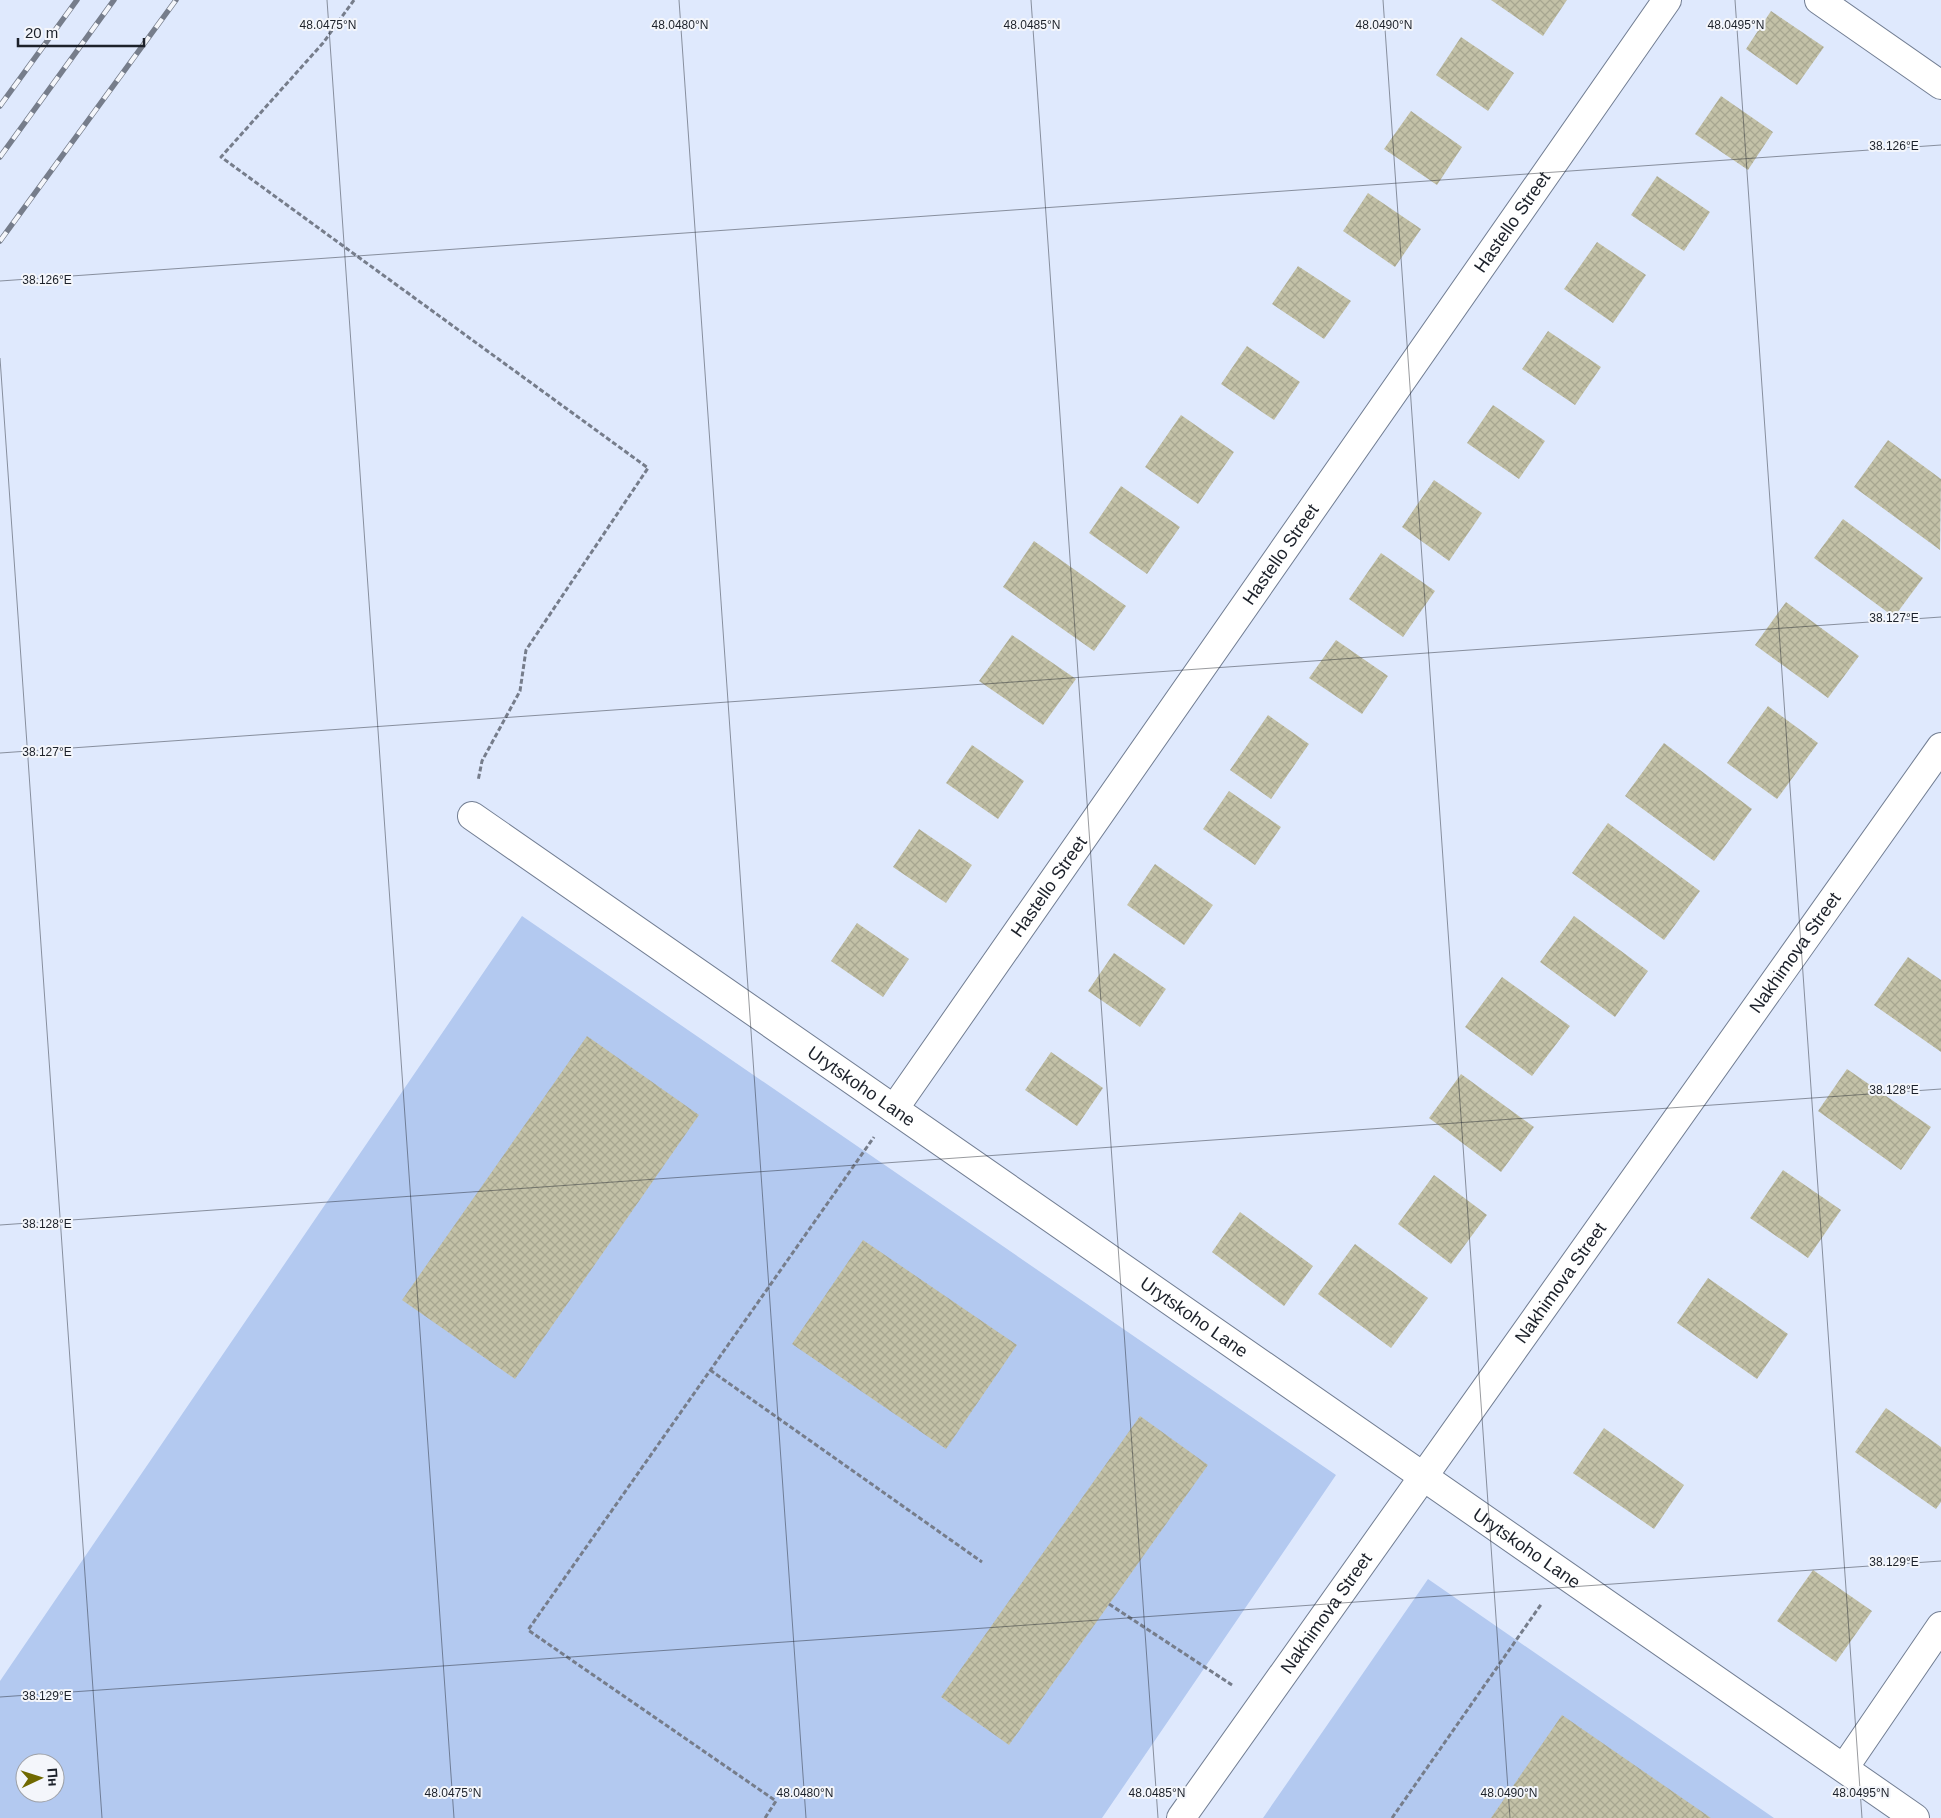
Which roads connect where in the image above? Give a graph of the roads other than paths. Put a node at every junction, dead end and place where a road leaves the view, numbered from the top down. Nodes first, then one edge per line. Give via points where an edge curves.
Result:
1 (1667, 0) edge
2 (1819, 0) edge
3 (1941, 85) edge
4 (1941, 747) edge
5 (472, 816) road end
6 (894, 1109) junction
7 (1424, 1477) junction
8 (1941, 1626) edge
9 (1844, 1768) junction
10 (1181, 1818) edge
11 (1916, 1818) edge

1 - 6 street, Hastello Street
2 - 3 street
4 - 7 street, Nakhimova Street
5 - 6 street, Urytskoho Lane
6 - 7 street, Urytskoho Lane
7 - 9 street, Urytskoho Lane
7 - 10 street, Nakhimova Street
8 - 9 street
9 - 11 street, Urytskoho Lane

